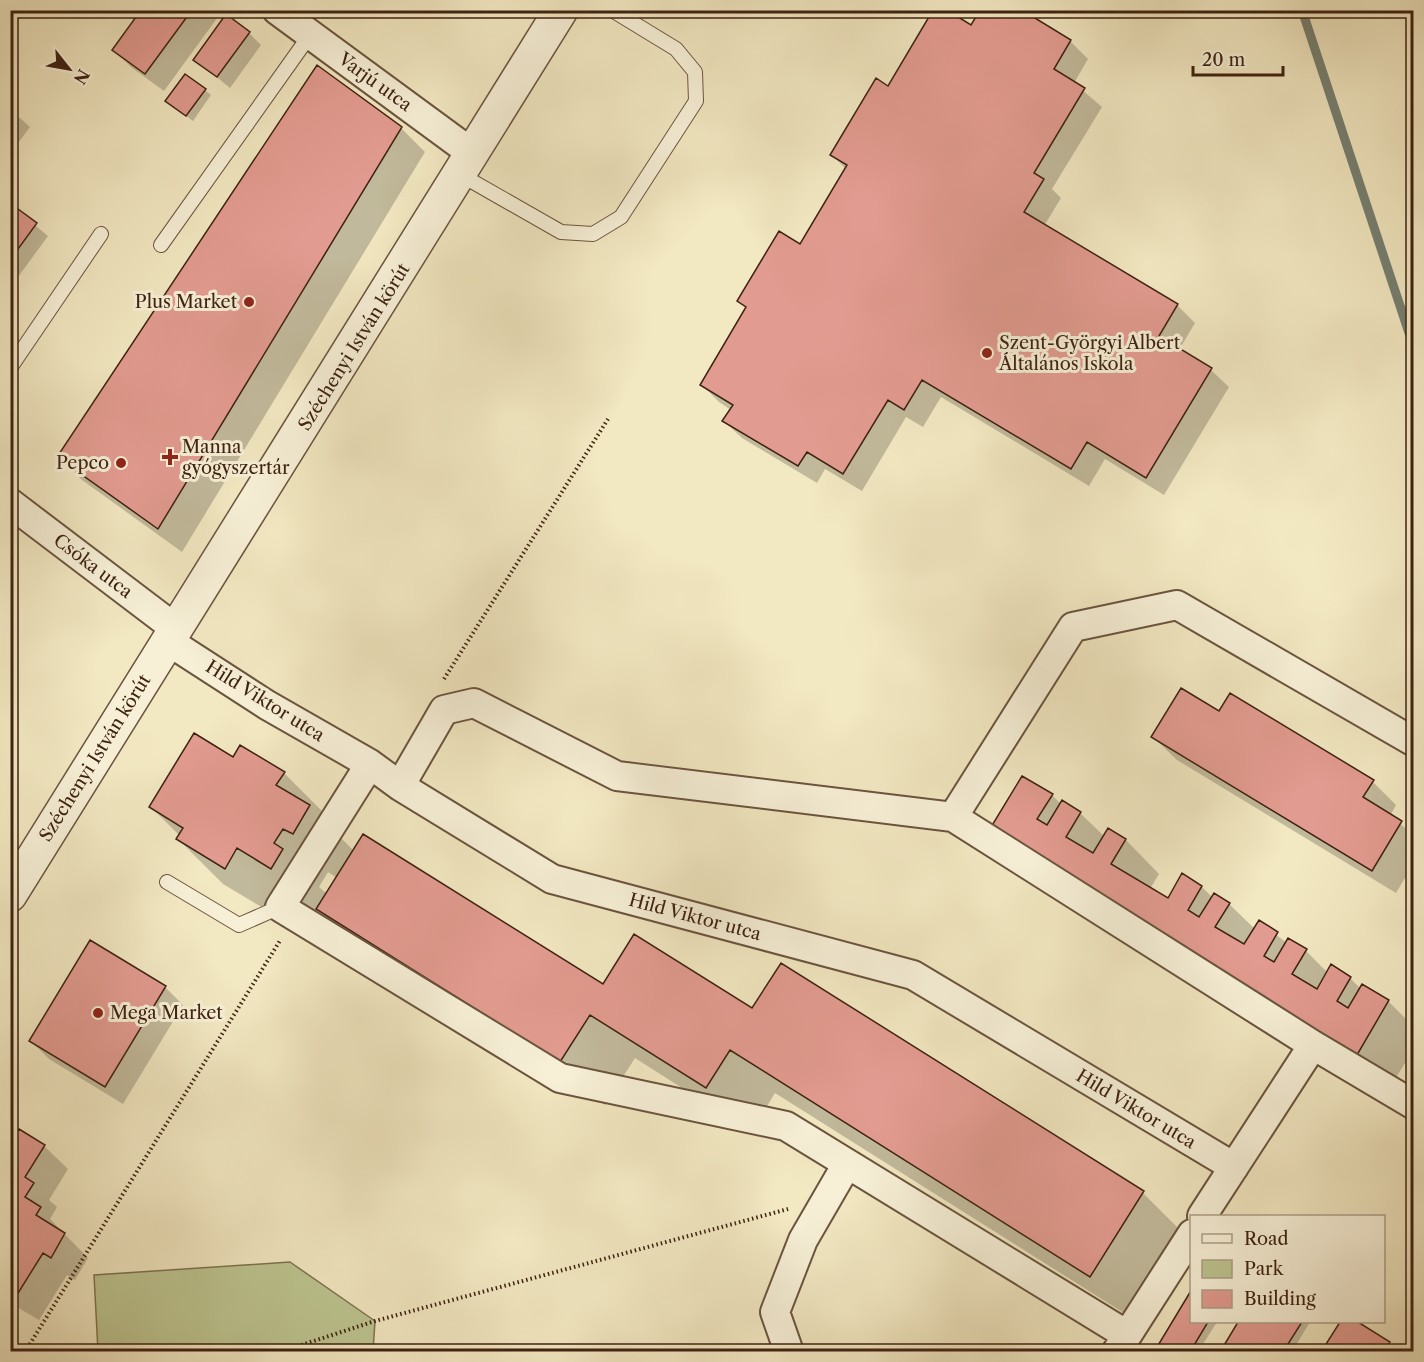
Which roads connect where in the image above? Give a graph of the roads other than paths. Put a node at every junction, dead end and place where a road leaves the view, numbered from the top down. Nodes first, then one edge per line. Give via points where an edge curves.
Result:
1 (277, 10) edge
2 (561, 10) edge
3 (612, 10) edge
4 (310, 35) junction
5 (467, 165) junction
6 (101, 234) dead end
7 (161, 245) dead end
8 (10, 368) edge
9 (10, 503) edge
10 (172, 635) junction
11 (1413, 742) edge
12 (370, 764) junction
13 (400, 786) junction
14 (953, 817) junction
15 (167, 882) dead end
16 (10, 895) edge
17 (280, 907) junction
18 (1313, 1045) junction
19 (1413, 1105) edge
20 (847, 1164) junction
21 (1234, 1167) junction
22 (1203, 1215) edge
23 (1190, 1236) edge
24 (1121, 1343) edge
25 (789, 1352) edge

1 - 4 street, Varjú utca
2 - 5 street, Széchenyi István körút
3 - 5 lane via 676,50 695,72 696,101 621,217 593,234 561,232
4 - 5 street, Varjú utca
4 - 7 lane
5 - 10 street, Széchenyi István körút
6 - 8 lane
9 - 10 street, Csóka utca
10 - 12 street, Hild Viktor utca via 267,705
10 - 16 street, Széchenyi István körút
11 - 14 street via 1177,605 1073,627
12 - 13 street, Hild Viktor utca
12 - 17 street
13 - 14 street via 444,710 474,703 617,776
13 - 21 street, Hild Viktor utca via 552,879 913,975
14 - 18 street
15 - 17 lane via 239,925
17 - 20 street via 560,1078 786,1126
18 - 19 street
18 - 21 street
20 - 24 street
20 - 25 street via 803,1240 775,1312
21 - 22 street
23 - 24 street

